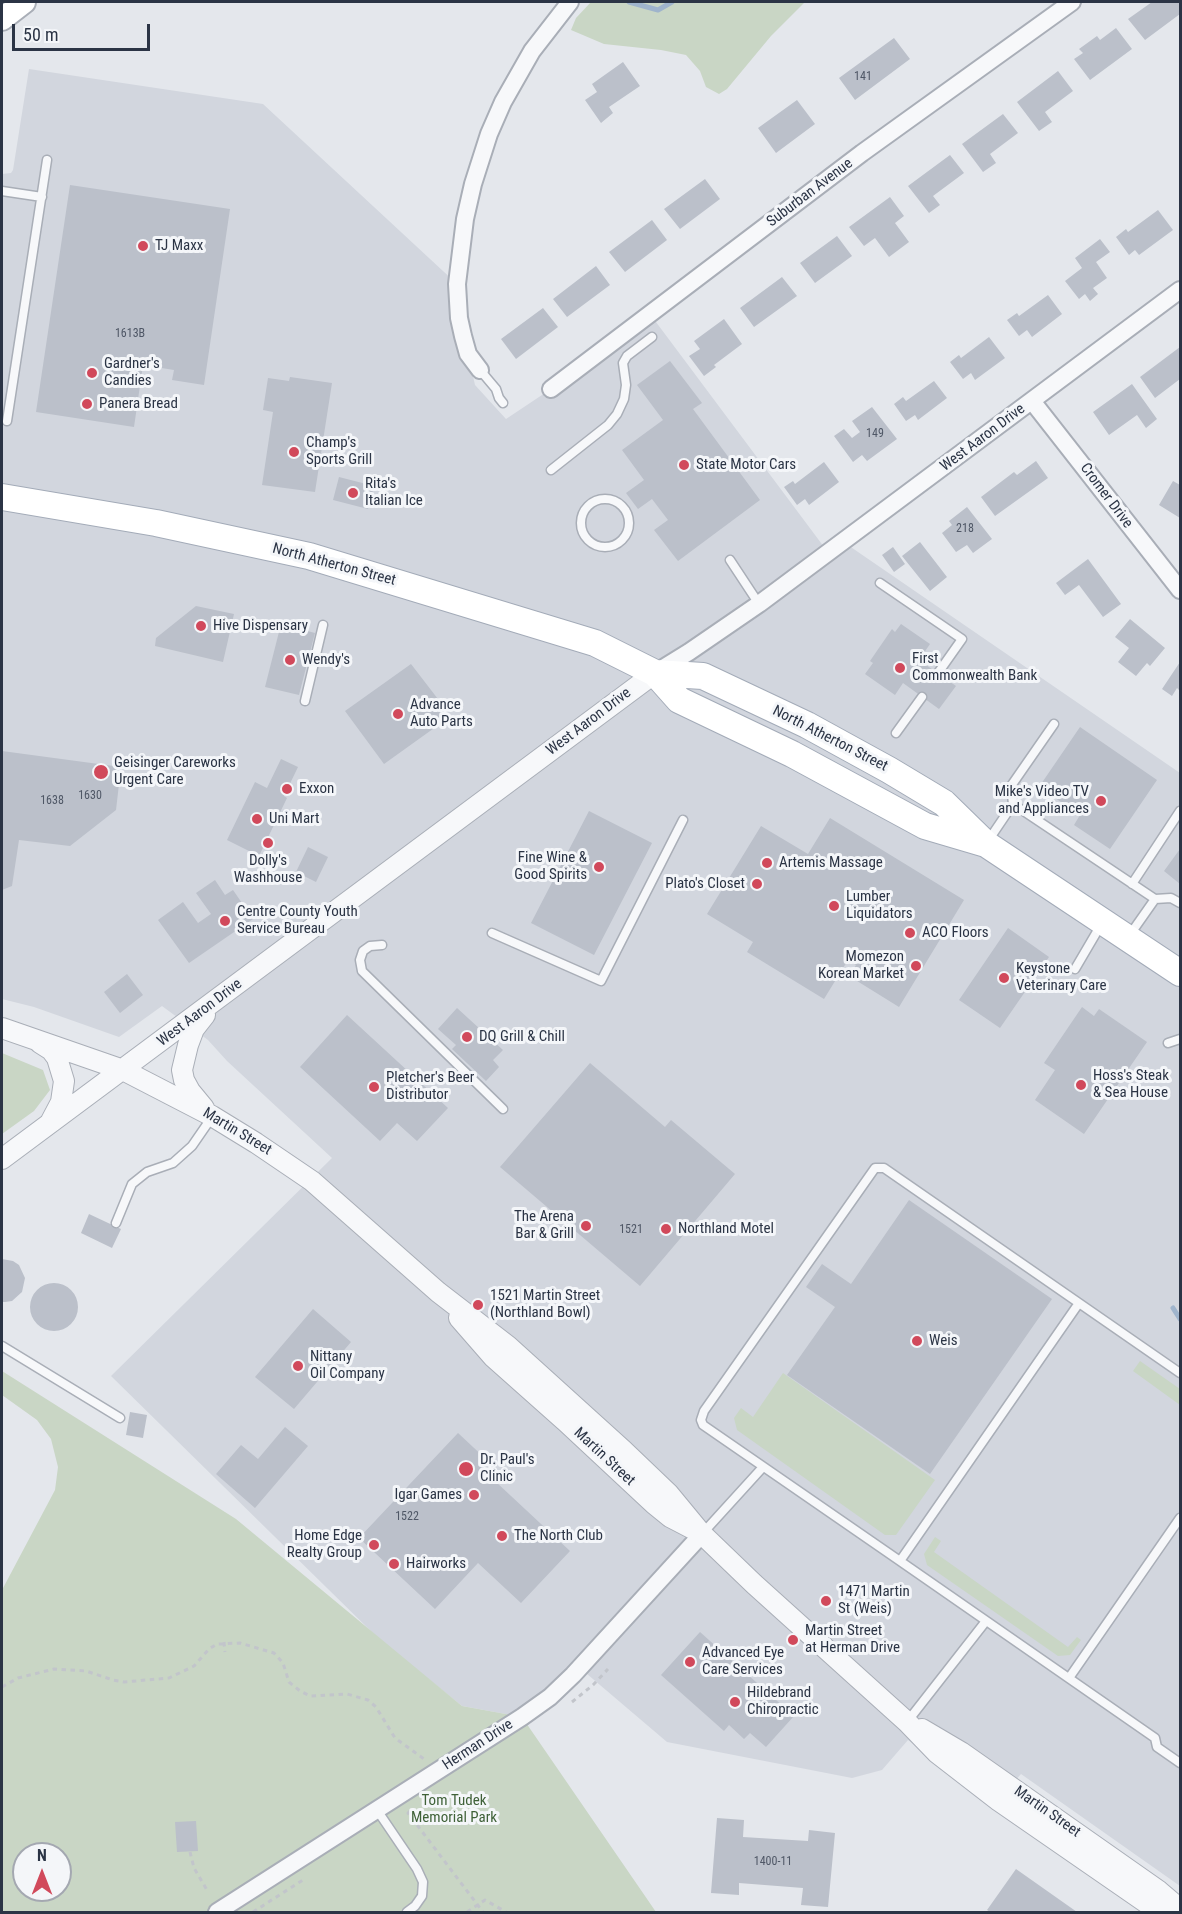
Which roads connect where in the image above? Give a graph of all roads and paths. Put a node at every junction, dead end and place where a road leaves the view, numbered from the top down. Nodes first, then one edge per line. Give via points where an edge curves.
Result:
1 (24, 2) edge
2 (570, 2) edge
3 (1072, 2) edge
4 (2, 19) edge
5 (47, 160) dead end
6 (2, 191) edge
7 (42, 197) junction
8 (1180, 290) edge
9 (651, 337) dead end
10 (480, 370) joint
11 (551, 389) dead end
12 (1032, 401) junction
13 (504, 403) dead end
14 (8, 421) dead end
15 (551, 470) dead end
16 (2, 497) edge
17 (617, 502) joint
18 (730, 560) dead end
19 (880, 583) dead end
20 (1180, 591) edge
21 (759, 604) junction
22 (323, 625) dead end
23 (655, 673) junction
24 (938, 673) dead end
25 (922, 697) dead end
26 (305, 701) dead end
27 (1054, 724) dead end
28 (896, 733) dead end
29 (1013, 804) junction
30 (1180, 812) edge
31 (683, 820) dead end
32 (986, 844) junction
33 (1132, 884) junction
34 (1155, 899) junction
35 (1180, 903) edge
36 (1104, 920) junction
37 (492, 933) dead end
38 (1127, 937) junction
39 (382, 945) dead end
40 (1075, 969) dead end
41 (1180, 973) edge
42 (214, 1002) junction
43 (2, 1028) edge
44 (33, 1038) junction
45 (1180, 1040) edge
46 (1168, 1043) dead end
47 (123, 1070) junction
48 (503, 1109) dead end
49 (212, 1116) junction
50 (49, 1125) junction
51 (2, 1160) edge
52 (116, 1223) dead end
53 (1079, 1303) junction
54 (2, 1346) edge
55 (1179, 1369) edge
56 (120, 1418) dead end
57 (763, 1467) junction
58 (1180, 1518) edge
59 (702, 1534) junction
60 (900, 1561) junction
61 (986, 1621) junction
62 (224, 1642) junction
63 (225, 1652) dead end
64 (1069, 1678) junction
65 (2, 1687) edge
66 (907, 1722) junction
67 (427, 1762) dead end
68 (1180, 1763) edge
69 (377, 1810) junction
70 (408, 1813) dead end
71 (190, 1852) dead end
72 (207, 1890) dead end
73 (477, 1905) junction
74 (1180, 1910) edge
75 (217, 1912) edge
76 (406, 1912) edge
77 (467, 1912) edge
78 (483, 1912) edge
79 (506, 1912) edge
80 (1164, 1912) edge

1 - 4 main road
2 - 10 street via 532,51 503,102 473,184 457,284 463,336 468,354
3 - 11 street, Suburban Avenue via 853,160
5 - 7 lane
6 - 7 lane
7 - 14 lane
8 - 12 street, West Aaron Drive
9 - 15 lane via 623,363 626,385 617,414
10 - 13 lane
12 - 20 street, Cromer Drive
12 - 21 street, West Aaron Drive
16 - 23 main road, North Atherton Street via 156,523 309,556 595,643
17 - 17 lane via 599,500 585,510 582,528 592,542 612,546 627,534 628,516
18 - 21 lane
19 - 24 lane via 962,639
21 - 23 street, West Aaron Drive
22 - 26 lane
23 - 32 main road, North Atherton Street via 704,676 807,725 944,803
23 - 42 street, West Aaron Drive
25 - 28 lane
27 - 29 lane via 1011,786
29 - 32 lane
29 - 33 lane
30 - 33 lane
31 - 37 lane via 601,981
32 - 36 main road, North Atherton Street
33 - 34 lane
34 - 35 lane via 1171,898
34 - 38 lane
36 - 38 main road, North Atherton Street
36 - 40 lane
38 - 41 main road, North Atherton Street
39 - 48 lane via 363,951 362,971
42 - 47 street, West Aaron Drive
42 - 49 street via 194,1029 182,1070 195,1100
43 - 44 street, Martin Street
44 - 47 street, Martin Street
44 - 50 street via 57,1058 64,1081 61,1102
45 - 46 lane
47 - 49 street, Martin Street
47 - 50 street, West Aaron Drive
49 - 52 lane via 192,1146 174,1163 147,1172 132,1184
49 - 59 street, Martin Street via 312,1181 438,1292 493,1357 654,1504
50 - 51 street, West Aaron Drive
53 - 55 lane
53 - 57 lane via 884,1168 875,1167 701,1415 703,1425
53 - 60 lane
54 - 56 lane
57 - 59 lane
57 - 60 lane
58 - 64 lane
59 - 66 street, Martin Street
59 - 69 street, Herman Drive via 550,1697
60 - 61 lane
61 - 64 lane
61 - 66 lane
62 - 63 path
62 - 65 path via 208,1649 194,1666 169,1678 124,1682 86,1671 54,1669 18,1678
62 - 67 path via 274,1653 293,1687 310,1696 346,1694 368,1700 395,1738
64 - 68 lane via 1155,1738 1157,1747
66 - 74 street, Martin Street via 961,1752 1159,1891
66 - 80 street, Martin Street via 937,1753 990,1794
69 - 75 street, Herman Drive
69 - 76 lane via 423,1882 422,1896
70 - 73 path
71 - 72 path
73 - 77 path
73 - 78 path
73 - 79 path via 485,1900

